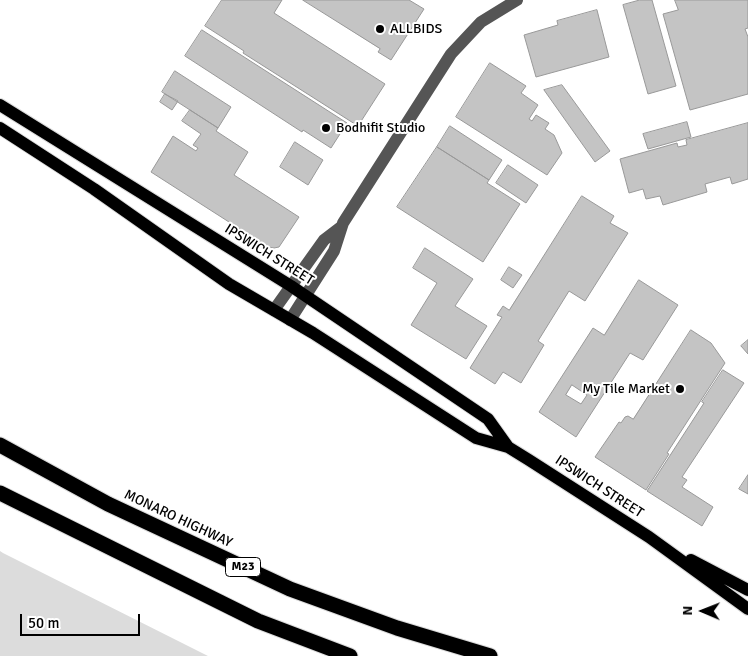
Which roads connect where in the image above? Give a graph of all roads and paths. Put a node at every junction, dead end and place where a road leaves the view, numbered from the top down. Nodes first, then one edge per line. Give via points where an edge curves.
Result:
1 (517, 0) edge
2 (0, 105) edge
3 (0, 128) edge
4 (91, 162) junction
5 (79, 179) junction
6 (341, 227) junction
7 (291, 286) junction
8 (305, 296) junction
9 (274, 310) junction
10 (290, 320) junction
11 (0, 445) edge
12 (508, 447) junction
13 (0, 492) edge
14 (649, 537) junction
15 (748, 590) edge
16 (748, 609) edge
17 (350, 656) edge
18 (490, 656) edge

1 - 6 street via 482,22 451,54
2 - 4 main road, IPSWICH STREET
3 - 5 main road, IPSWICH STREET
4 - 5 main road
4 - 7 main road, IPSWICH STREET
5 - 9 main road, IPSWICH STREET via 229,284
6 - 7 street via 324,240
6 - 8 street via 334,251
7 - 8 main road, IPSWICH STREET
7 - 9 street
8 - 10 street
8 - 12 main road, IPSWICH STREET via 488,419
9 - 10 main road, IPSWICH STREET
10 - 12 main road, IPSWICH STREET via 476,438
11 - 18 highway, MONARO HIGHWAY / M23 via 108,504 290,589 397,628
12 - 14 main road, IPSWICH STREET
13 - 17 highway via 258,622
14 - 15 main road, IPSWICH STREET
14 - 16 main road, IPSWICH STREET

